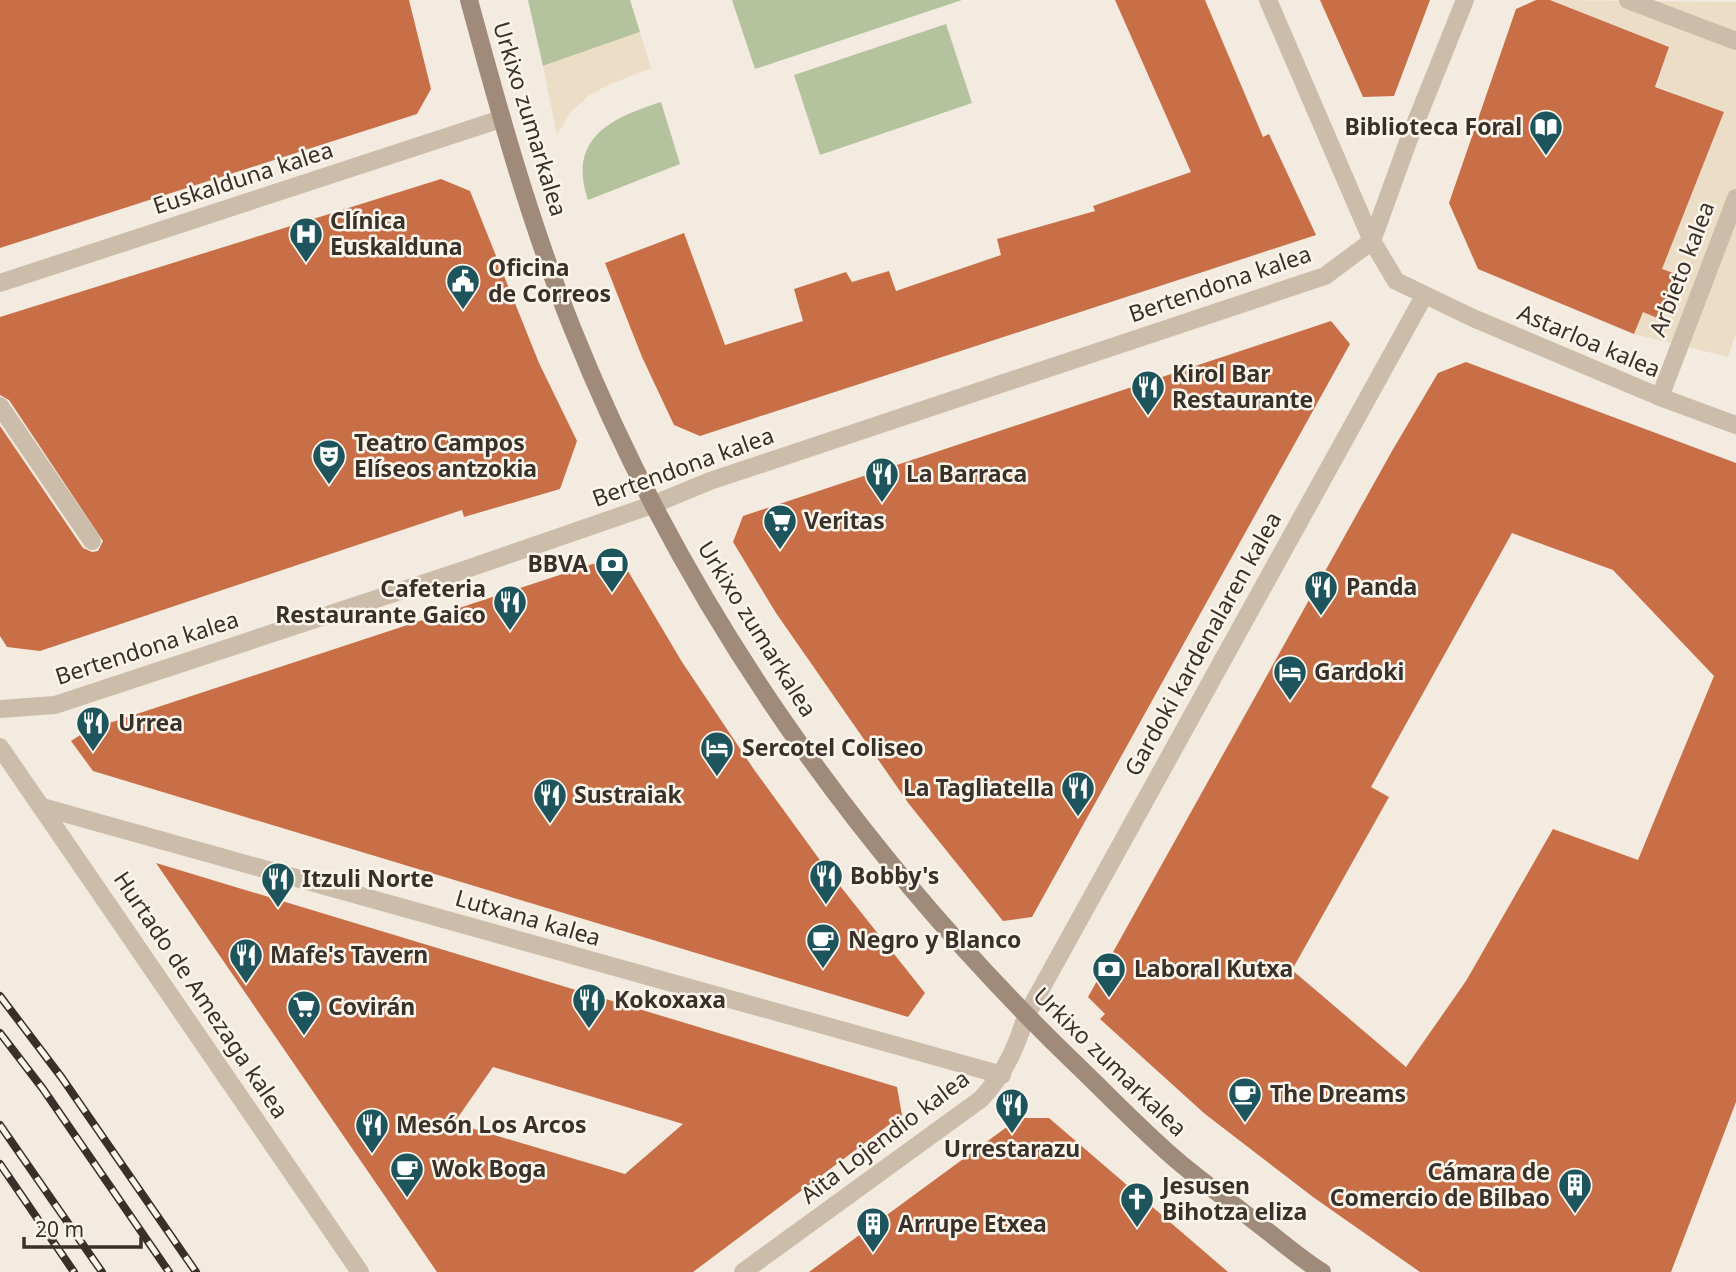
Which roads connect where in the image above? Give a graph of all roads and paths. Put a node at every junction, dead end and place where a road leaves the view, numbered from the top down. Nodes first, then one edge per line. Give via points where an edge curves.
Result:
1 (469, 0) edge
2 (1268, 0) edge
3 (1465, 0) edge
4 (1628, 0) edge
5 (1736, 41) edge
6 (501, 119) junction
7 (1736, 198) edge
8 (1372, 241) junction
9 (0, 283) edge
10 (1424, 296) junction
11 (1660, 397) junction
12 (0, 406) edge
13 (1736, 425) edge
14 (652, 505) junction
15 (92, 541) dead end
16 (0, 709) edge
17 (0, 747) edge
18 (42, 807) junction
19 (1026, 1016) junction
20 (1002, 1075) junction
21 (1315, 1270) edge
22 (360, 1272) edge
23 (743, 1272) edge

1 - 6 main road, Urkixo zumarkalea
2 - 8 street, Astarloa kalea
3 - 8 street
4 - 5 street
6 - 9 street, Euskalduna kalea
6 - 14 main road, Urkixo zumarkalea via 573,331
7 - 11 street, Arbieto kalea
8 - 10 street, Astarloa kalea via 1396,281
8 - 14 street, Bertendona kalea via 1325,276 710,481
10 - 11 street, Astarloa kalea
10 - 19 street, Gardoki kardenalaren kalea
11 - 13 street, Astarloa kalea
12 - 15 street
14 - 16 street, Bertendona kalea via 55,705
14 - 19 main road, Urkixo zumarkalea via 755,678 855,822 959,946
17 - 18 street, Hurtado de Amezaga kalea
18 - 20 street, Lutxana kalea
18 - 22 street, Hurtado de Amezaga kalea
19 - 20 street, Aita Lojendio kalea
19 - 21 main road, Urkixo zumarkalea via 1172,1156
20 - 23 street, Aita Lojendio kalea via 981,1099

